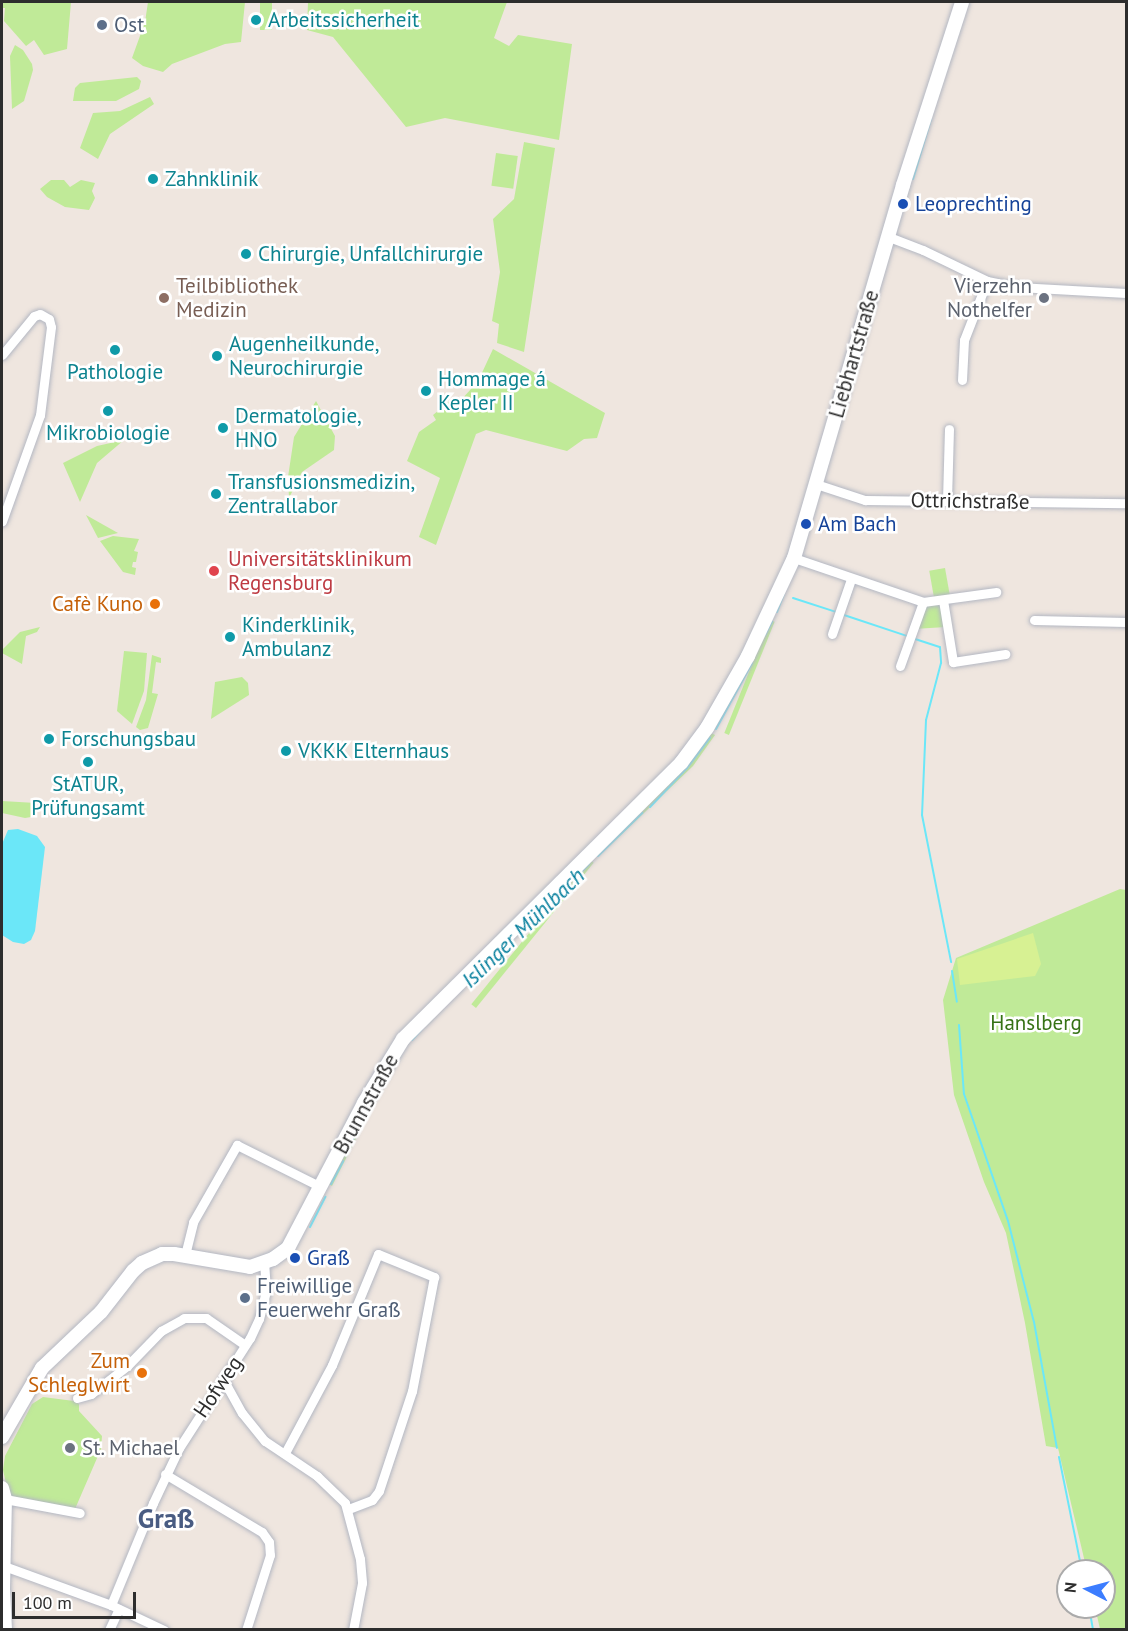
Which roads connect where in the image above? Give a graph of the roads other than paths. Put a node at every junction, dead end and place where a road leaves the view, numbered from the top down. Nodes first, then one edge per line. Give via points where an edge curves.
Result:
1 (962, 2) edge
2 (889, 237) junction
3 (987, 281) junction
4 (1126, 293) edge
5 (2, 355) edge
6 (962, 380) dead end
7 (949, 429) dead end
8 (816, 484) junction
9 (947, 500) junction
10 (1126, 503) edge
11 (2, 521) edge
12 (797, 559) junction
13 (851, 579) junction
14 (996, 591) dead end
15 (943, 600) junction
16 (923, 602) junction
17 (1034, 620) dead end
18 (1126, 622) edge
19 (832, 634) dead end
20 (1005, 654) dead end
21 (900, 666) dead end
22 (724, 698) joint
23 (321, 1187) junction
24 (185, 1255) junction
25 (264, 1264) junction
26 (245, 1345) junction
27 (223, 1379) junction
28 (77, 1398) dead end
29 (2, 1437) edge
30 (285, 1453) junction
31 (165, 1474) junction
32 (4, 1494) edge
33 (348, 1509) junction
34 (80, 1513) dead end
35 (4, 1566) junction
36 (115, 1607) junction
37 (5, 1629) edge
38 (109, 1629) edge
39 (164, 1629) edge
40 (246, 1629) edge
41 (353, 1629) edge

1 - 2 street, Liebhartstraße
2 - 3 street
2 - 8 street, Liebhartstraße
3 - 4 street via 1018,287
3 - 6 street via 964,340
5 - 11 street via 34,316 40,314 49,319 40,415
7 - 9 street
8 - 9 street, Ottrichstraße via 865,500
8 - 12 street, Liebhartstraße
9 - 10 street, Ottrichstraße
12 - 13 street
12 - 22 street, Liebhartstraße
13 - 16 street
13 - 19 street
14 - 15 street
15 - 16 street
15 - 20 street via 953,662
16 - 21 street
17 - 18 street
22 - 23 street, Brunnstraße via 681,763 403,1039 364,1103
23 - 24 street via 237,1145 193,1221
23 - 25 street, Brunnstraße via 295,1239
24 - 25 street via 238,1266
24 - 29 street via 162,1254 133,1270 101,1312 33,1379
25 - 26 street, Hofweg via 266,1290 259,1319
26 - 27 street, Hofweg
26 - 28 street via 206,1318 184,1318 162,1332 91,1394
27 - 30 street via 252,1428
27 - 31 street, Hofweg
30 - 33 street via 333,1490
30 - 33 street via 332,1365 378,1254 434,1277 412,1391 379,1491 372,1500
31 - 36 street, Hofweg
31 - 40 street via 262,1532 269,1542 270,1555
32 - 34 street
32 - 35 street
33 - 41 street via 362,1583
35 - 36 street
35 - 37 street
36 - 38 street, Hofweg
36 - 39 street

